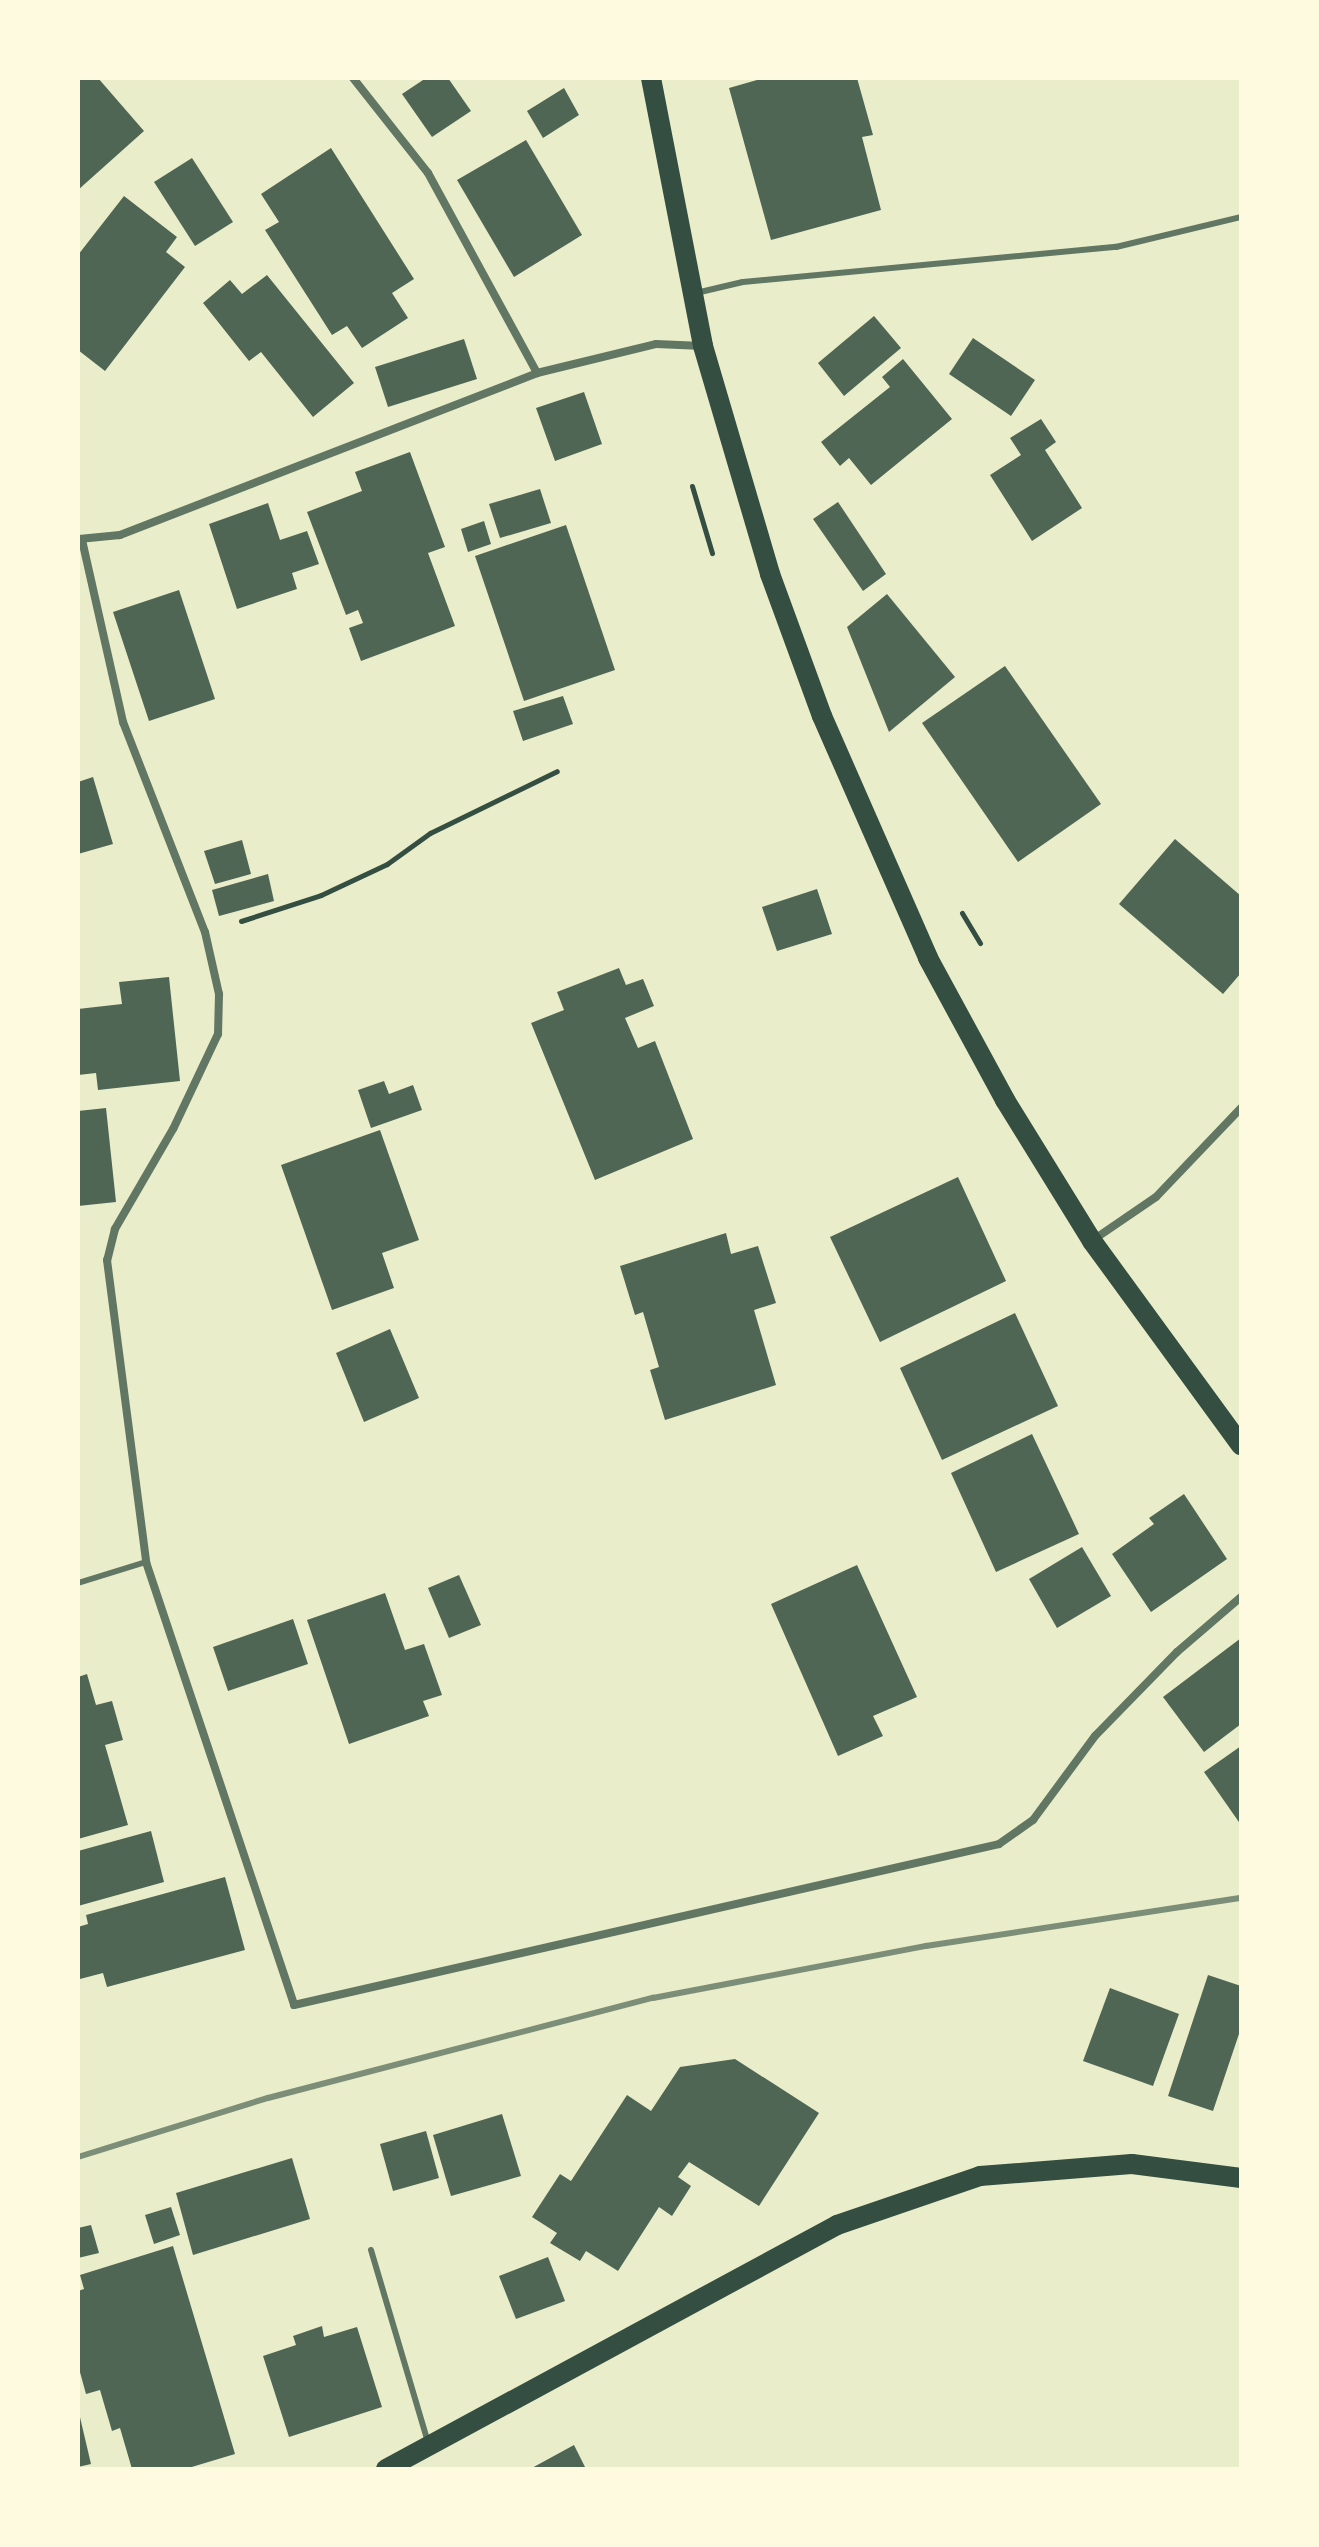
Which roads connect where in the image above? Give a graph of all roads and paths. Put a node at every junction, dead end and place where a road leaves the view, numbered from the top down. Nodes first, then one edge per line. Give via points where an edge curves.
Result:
1 (353, 78) edge
2 (651, 78) edge
3 (1241, 217) edge
4 (692, 294) junction
5 (703, 346) junction
6 (537, 373) junction
7 (80, 540) edge
8 (557, 771) dead end
9 (205, 932) junction
10 (1241, 1108) edge
11 (1092, 1241) junction
12 (1241, 1445) edge
13 (146, 1562) junction
14 (78, 1583) edge
15 (1241, 1597) edge
16 (1241, 2178) edge
17 (371, 2250) dead end
18 (429, 2445) junction
19 (386, 2469) edge

1 - 6 street via 428,173
2 - 4 main road
3 - 4 lane via 1116,247 743,282
4 - 5 main road
5 - 6 street via 656,344
5 - 11 main road via 770,574 822,716 928,958 1005,1100
6 - 7 street via 120,535
7 - 9 street via 123,722
8 - 9 path via 321,895
9 - 13 street via 219,994 218,1034 173,1129 115,1229 107,1260
10 - 11 street via 1156,1197
11 - 12 main road
13 - 14 lane
13 - 15 street via 294,2005 999,1844 1033,1820 1095,1736 1177,1652
16 - 18 main road via 1132,2164 980,2176 837,2225
17 - 18 lane
18 - 19 main road

